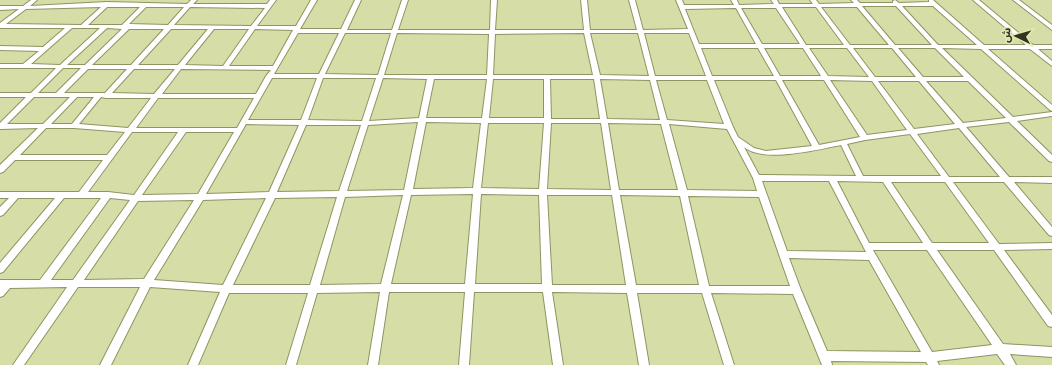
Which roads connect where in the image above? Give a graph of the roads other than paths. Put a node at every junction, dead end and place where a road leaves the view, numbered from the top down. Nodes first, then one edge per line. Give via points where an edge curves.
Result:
1 (34, 0) edge
2 (73, 0) edge
3 (111, 0) edge
4 (194, 0) edge
5 (273, 0) edge
6 (314, 0) edge
7 (358, 0) edge
8 (404, 0) edge
9 (494, 0) edge
10 (584, 0) edge
11 (632, 0) edge
12 (679, 0) edge
13 (734, 0) edge
14 (774, 0) edge
15 (976, 0) edge
16 (1016, 0) edge
17 (856, 2) edge
18 (895, 2) edge
19 (933, 2) edge
20 (816, 3) edge
21 (145, 5) junction
22 (27, 6) junction
23 (66, 6) junction
24 (105, 6) junction
25 (189, 6) junction
26 (269, 6) junction
27 (778, 6) junction
28 (738, 7) junction
29 (0, 8) edge
30 (681, 8) junction
31 (0, 26) edge
32 (126, 26) junction
33 (70, 27) junction
34 (82, 27) junction
35 (105, 27) junction
36 (170, 27) junction
37 (213, 27) junction
38 (253, 28) junction
39 (1052, 28) edge
40 (296, 29) junction
41 (343, 31) junction
42 (691, 31) junction
43 (394, 32) junction
44 (493, 32) junction
45 (587, 32) junction
46 (642, 32) junction
47 (760, 45) junction
48 (804, 45) junction
49 (697, 46) junction
50 (848, 46) junction
51 (894, 46) junction
52 (936, 46) junction
53 (982, 46) junction
54 (1031, 46) junction
55 (1052, 47) edge
56 (0, 48) edge
57 (8, 48) junction
58 (44, 49) junction
59 (0, 54) edge
60 (1052, 64) edge
61 (0, 66) edge
62 (24, 67) junction
63 (61, 67) junction
64 (87, 67) junction
65 (133, 67) junction
66 (180, 67) junction
67 (225, 67) junction
68 (274, 68) junction
69 (269, 76) junction
70 (321, 76) junction
71 (379, 76) junction
72 (431, 77) junction
73 (490, 77) junction
74 (547, 78) junction
75 (597, 78) junction
76 (654, 78) junction
77 (710, 78) junction
78 (778, 78) junction
79 (826, 78) junction
80 (873, 78) junction
81 (922, 78) junction
82 (970, 79) junction
83 (0, 95) edge
84 (32, 95) junction
85 (58, 95) junction
86 (76, 95) junction
87 (103, 95) junction
88 (156, 96) junction
89 (258, 96) junction
90 (1052, 109) edge
91 (1052, 114) edge
92 (1011, 119) junction
93 (422, 120) junction
94 (485, 120) junction
95 (548, 121) junction
96 (604, 121) junction
97 (244, 122) junction
98 (304, 122) junction
99 (665, 122) junction
100 (366, 123) junction
101 (961, 125) junction
102 (0, 126) edge
103 (44, 126) junction
104 (74, 126) junction
105 (729, 127) junction
106 (131, 130) junction
107 (183, 130) junction
108 (239, 130) junction
109 (912, 132) junction
110 (735, 137) junction
111 (865, 138) junction
112 (843, 143) junction
113 (817, 148) junction
114 (13, 157) junction
115 (109, 158) junction
116 (1052, 159) edge
117 (0, 170) edge
118 (757, 178) junction
119 (946, 178) junction
120 (1005, 178) junction
121 (832, 179) junction
122 (861, 179) junction
123 (886, 180) junction
124 (1052, 180) edge
125 (477, 191) junction
126 (408, 192) junction
127 (543, 192) junction
128 (616, 192) junction
129 (683, 192) junction
130 (342, 194) junction
131 (763, 194) junction
132 (0, 195) edge
133 (16, 195) junction
134 (81, 195) junction
135 (108, 195) junction
136 (272, 195) junction
137 (61, 196) junction
138 (201, 196) junction
139 (137, 198) junction
140 (0, 213) edge
141 (1052, 233) edge
142 (867, 246) junction
143 (1052, 246) edge
144 (930, 247) junction
145 (998, 247) junction
146 (784, 254) junction
147 (872, 256) junction
148 (0, 269) edge
149 (43, 283) junction
150 (76, 283) junction
151 (147, 283) junction
152 (4, 284) edge
153 (312, 288) junction
154 (385, 288) junction
155 (469, 288) junction
156 (226, 289) junction
157 (547, 289) junction
158 (631, 289) junction
159 (705, 290) junction
160 (796, 290) junction
161 (0, 293) edge
162 (1052, 323) edge
163 (1000, 349) junction
164 (1052, 352) edge
165 (825, 360) edge
166 (932, 361) edge
167 (18, 365) edge
168 (106, 365) edge
169 (193, 365) edge
170 (290, 365) edge
171 (373, 365) edge
172 (464, 365) edge
173 (558, 365) edge
174 (644, 365) edge
175 (729, 365) edge
176 (1011, 365) edge

1 - 22 street
2 - 23 street
3 - 24 street
4 - 25 street
5 - 26 street
6 - 40 street
7 - 41 street
8 - 43 street
9 - 44 street
10 - 45 street
11 - 46 street
12 - 30 street
13 - 28 street
14 - 27 street
15 - 54 street
16 - 39 street
17 - 18 street
17 - 20 street
17 - 51 street
18 - 19 street
18 - 52 street
19 - 53 street
20 - 27 street
20 - 50 street
21 - 24 street
21 - 25 street
21 - 32 street
22 - 23 street
22 - 29 street
22 - 31 street
23 - 24 street
24 - 34 street
25 - 26 street
25 - 36 street
26 - 38 street
27 - 28 street
27 - 48 street
28 - 30 street
28 - 47 street
30 - 42 street
31 - 33 street
32 - 35 street
32 - 36 street
32 - 64 street
33 - 34 street
33 - 58 street
34 - 35 street
35 - 63 street
36 - 37 street
36 - 65 street
37 - 38 street
37 - 66 street
38 - 40 street
38 - 67 street
40 - 41 street
40 - 68 street
41 - 43 street
41 - 70 street
42 - 46 street
42 - 49 street
43 - 44 street
43 - 71 street
44 - 45 street
44 - 73 street
45 - 46 street
45 - 75 street
46 - 76 street
47 - 48 street
47 - 49 street
47 - 78 street
48 - 50 street
48 - 79 street
49 - 77 street
50 - 51 street
50 - 80 street
51 - 52 street
51 - 81 street
52 - 53 street
52 - 82 street
53 - 54 street
53 - 90 street
54 - 55 street
54 - 60 street
56 - 57 street
57 - 58 street
57 - 59 street
58 - 62 street
61 - 62 street
62 - 63 street
63 - 64 street
63 - 84 street
64 - 65 street
64 - 85 street
65 - 66 street
65 - 87 street
66 - 67 street
66 - 88 street
67 - 68 street
68 - 69 street
69 - 70 street
69 - 89 street
70 - 71 street
70 - 98 street
71 - 72 street
71 - 100 street
72 - 73 street
72 - 93 street
73 - 74 street
73 - 94 street
74 - 75 street
74 - 95 street
75 - 76 street
75 - 96 street
76 - 77 street
76 - 99 street
77 - 78 street
77 - 105 street
78 - 79 street
78 - 113 street
79 - 80 street
79 - 111 street
80 - 81 street
80 - 109 street
81 - 82 street
81 - 101 street
82 - 92 street
83 - 84 street
84 - 85 street
84 - 102 street
85 - 86 street
86 - 87 street
86 - 103 street
87 - 88 street
87 - 104 street
88 - 89 street
88 - 106 street
89 - 97 street
91 - 92 street
92 - 101 street
92 - 116 street
93 - 94 street
93 - 100 street
93 - 126 street
94 - 95 street
94 - 125 street
95 - 96 street
95 - 127 street
96 - 99 street
96 - 128 street
97 - 98 street
97 - 108 street
98 - 100 street
98 - 136 street
99 - 105 street
99 - 129 street
100 - 130 street
101 - 109 street
101 - 120 street
102 - 103 street
103 - 104 street
103 - 114 street
104 - 106 street
105 - 110 street
106 - 107 street
106 - 115 street
107 - 108 street
107 - 139 street
108 - 138 street
109 - 111 street
109 - 119 street
110 - 113 street via 758,152
110 - 118 street
111 - 112 street
112 - 113 street
112 - 122 street
114 - 115 street
114 - 117 street
115 - 134 street
118 - 121 street
118 - 131 street
119 - 120 street
119 - 123 street
119 - 145 street
120 - 124 street
120 - 141 street
121 - 122 street
121 - 142 street
122 - 123 street
123 - 144 street
125 - 126 street
125 - 127 street
125 - 155 street
126 - 130 street
126 - 154 street
127 - 128 street
127 - 157 street
128 - 129 street
128 - 158 street
129 - 131 street
129 - 159 street
130 - 136 street
130 - 153 street
131 - 146 street
132 - 133 street
133 - 137 street
133 - 140 street
134 - 135 street
134 - 137 street
135 - 139 street
135 - 149 street
136 - 138 street
136 - 156 street
137 - 148 street
138 - 139 street
138 - 151 street
139 - 150 street
142 - 144 street
142 - 147 street
143 - 145 street
144 - 145 street
144 - 163 street
145 - 162 street
146 - 147 street
146 - 160 street
147 - 166 street
149 - 150 street
149 - 152 street
150 - 151 street
150 - 167 street
151 - 156 street
151 - 168 street
152 - 161 street
153 - 154 street
153 - 156 street
153 - 170 street
154 - 155 street
154 - 171 street
155 - 157 street
155 - 172 street
156 - 169 street
157 - 158 street
157 - 173 street
158 - 159 street
158 - 174 street
159 - 160 street
159 - 175 street
160 - 165 street
163 - 164 street
163 - 166 street
163 - 176 street
165 - 166 street

